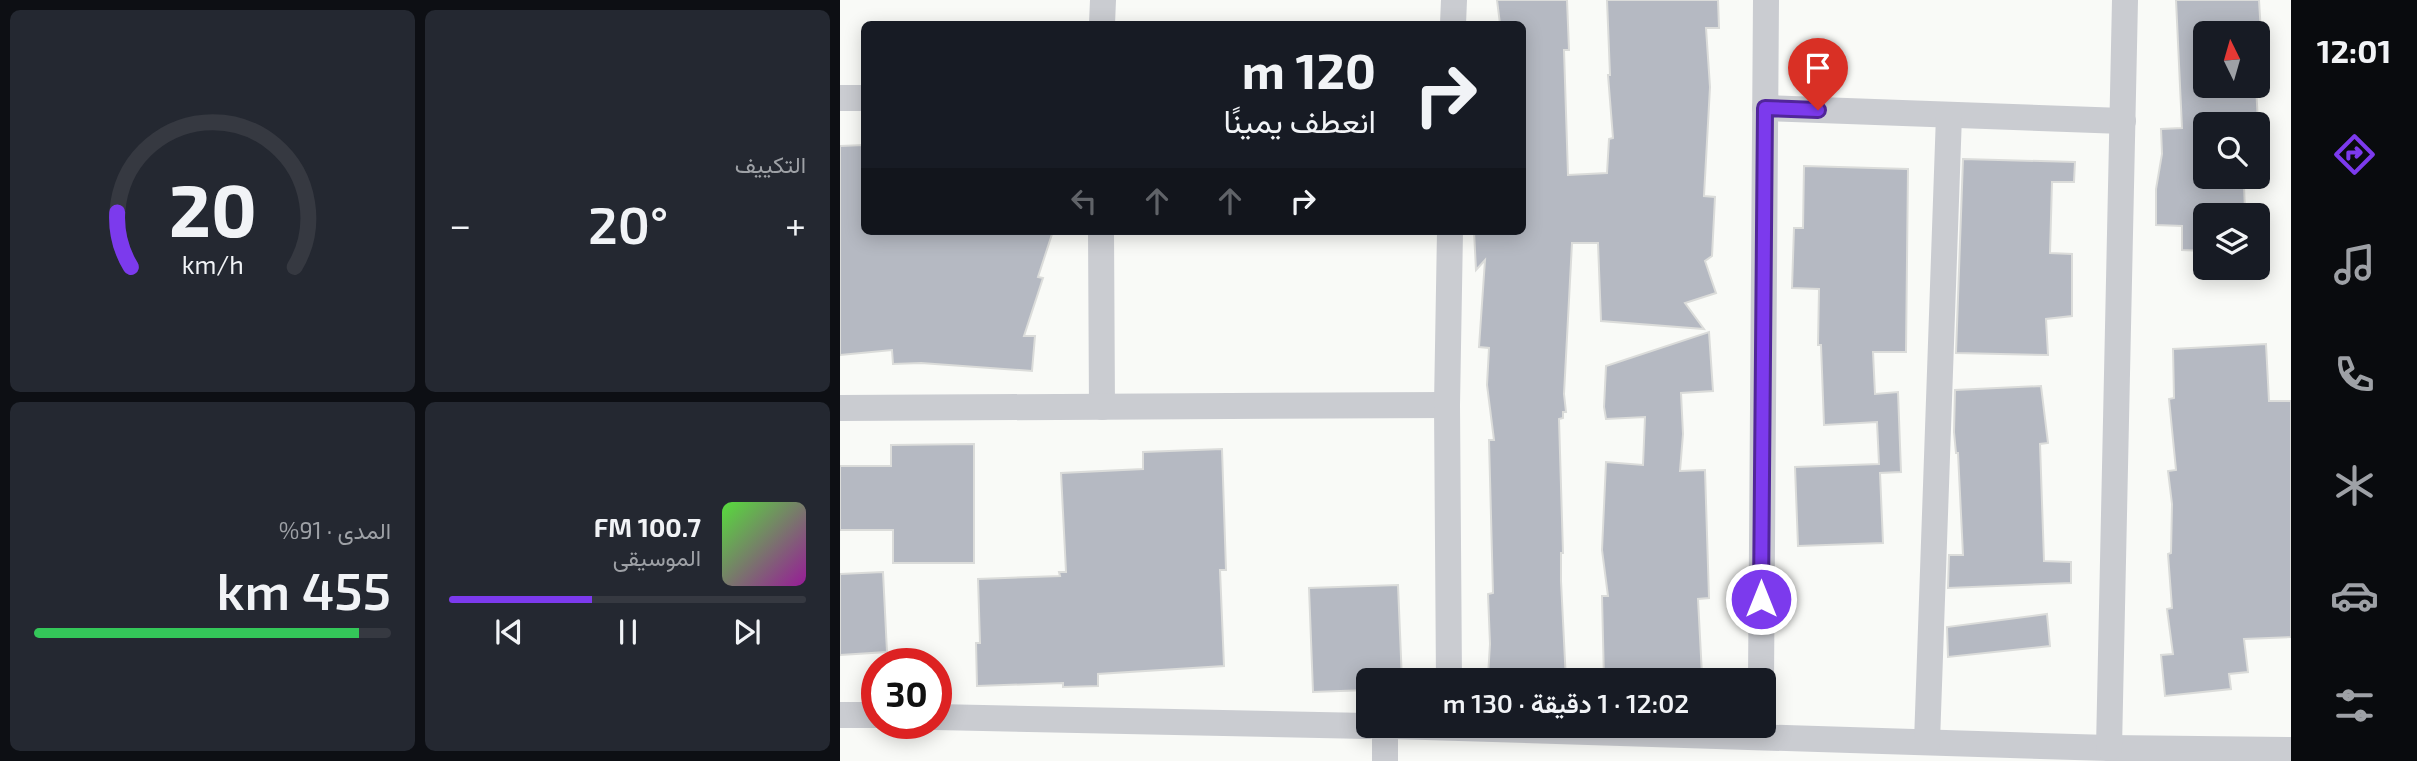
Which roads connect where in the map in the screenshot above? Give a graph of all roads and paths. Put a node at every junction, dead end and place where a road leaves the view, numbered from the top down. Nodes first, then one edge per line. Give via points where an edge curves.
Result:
1 (1103, 0) edge
2 (1454, 0) edge
3 (1766, 0) edge
4 (2125, 0) edge
5 (1102, 21) edge
6 (1453, 21) edge
7 (840, 98) edge
8 (861, 98) edge
9 (1765, 108) junction
10 (1949, 115) junction
11 (2123, 121) junction
12 (1101, 235) edge
13 (1450, 235) edge
14 (1447, 405) junction
15 (1102, 407) junction
16 (840, 408) edge
17 (1449, 668) edge
18 (1761, 668) edge
19 (840, 715) edge
20 (861, 715) edge
21 (952, 717) edge
22 (1356, 726) edge
23 (1385, 738) edge
24 (1694, 738) edge
25 (1760, 741) edge
26 (1927, 742) junction
27 (2109, 748) junction
28 (2291, 750) edge
29 (2192, 755) edge
30 (1385, 761) edge

1 - 5 street
2 - 6 street
3 - 9 street
4 - 11 street
7 - 8 street
9 - 10 street
9 - 18 street
10 - 11 street
10 - 26 street
11 - 27 street
12 - 15 street
13 - 14 street
14 - 15 street
14 - 17 street
15 - 16 street
19 - 20 street
21 - 22 street
23 - 30 street
24 - 25 street
25 - 26 street
26 - 27 street
27 - 29 street
28 - 29 street

